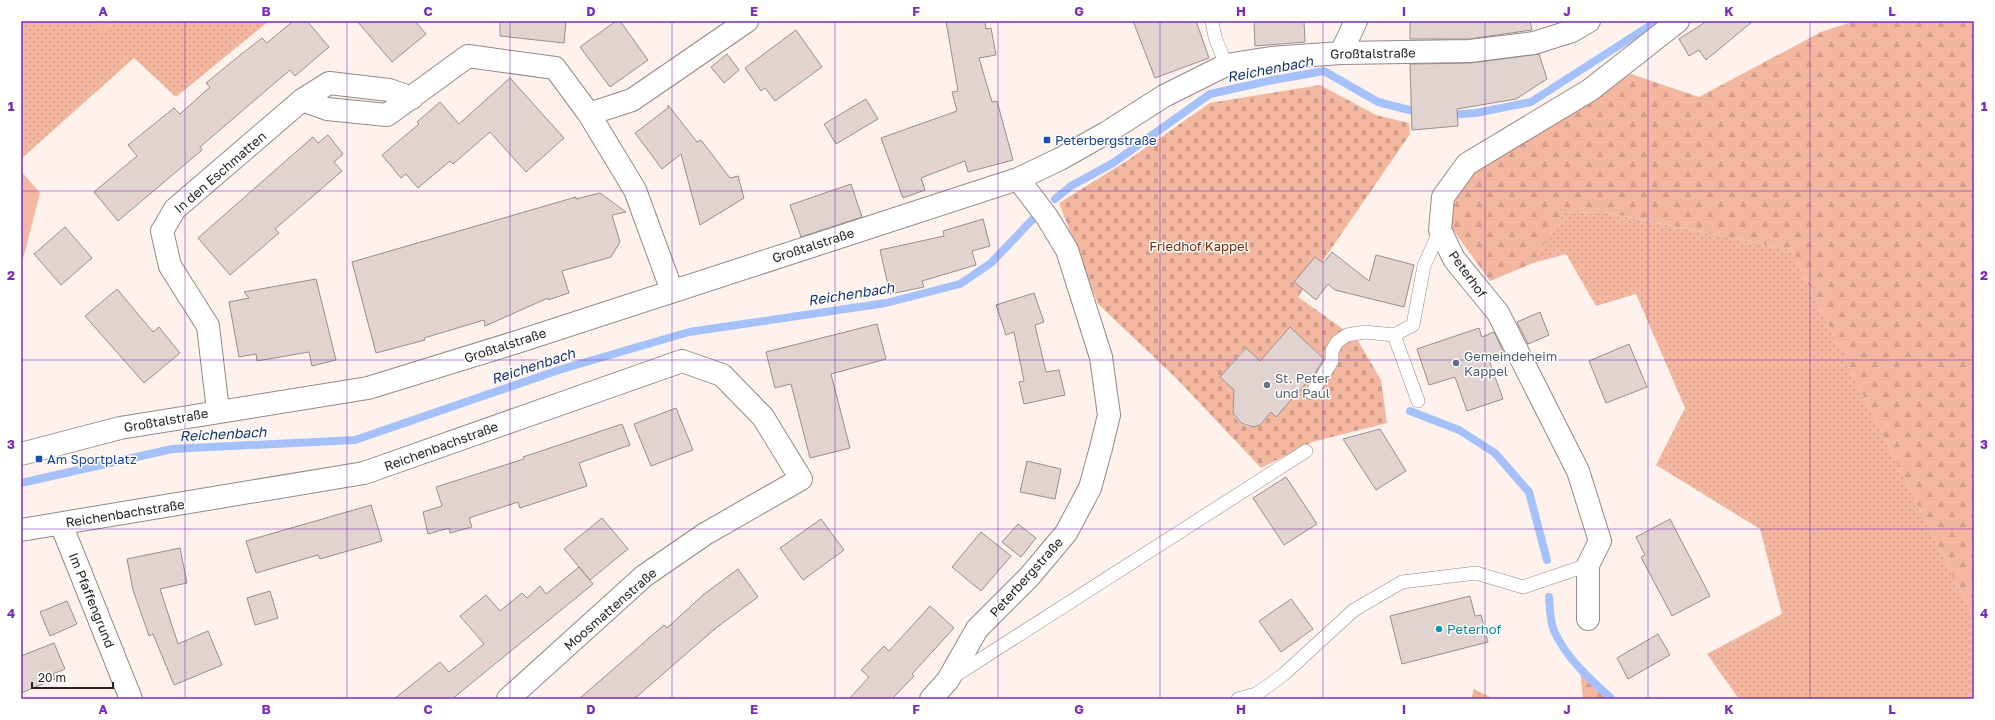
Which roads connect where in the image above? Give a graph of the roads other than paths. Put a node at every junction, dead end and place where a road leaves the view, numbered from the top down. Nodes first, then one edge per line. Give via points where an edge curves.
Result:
1 (747, 21) edge
2 (1212, 21) edge
3 (1356, 21) edge
4 (1589, 21) edge
5 (1678, 21) edge
6 (1341, 53) junction
7 (1226, 65) junction
8 (589, 114) junction
9 (1018, 178) junction
10 (1440, 230) junction
11 (672, 291) junction
12 (1394, 335) junction
13 (1312, 393) dead end
14 (1418, 401) dead end
15 (218, 411) junction
16 (1306, 451) dead end
17 (21, 454) edge
18 (801, 478) joint
19 (61, 524) junction
20 (21, 530) edge
21 (1588, 565) junction
22 (1588, 619) dead end
23 (948, 680) junction
24 (131, 699) edge
25 (508, 699) edge
26 (931, 699) edge
27 (1238, 699) edge

1 - 8 street via 632,100
2 - 7 lane
3 - 6 street
4 - 6 street, Großtalstraße via 1572,31 1534,43 1470,51
5 - 10 street via 1590,90 1467,164 1444,197
6 - 7 street, Großtalstraße via 1271,58
7 - 9 street, Großtalstraße via 1164,96 1060,159
8 - 11 street, In den Eschmatten via 635,190
8 - 15 street, In den Eschmatten via 555,68 468,56 412,98 389,90 329,83 302,100 175,209 162,231 170,266 208,326
9 - 11 street, Großtalstraße
9 - 23 street, Peterbergstraße via 1067,250 1101,357 1108,415 1102,448 1090,488 1066,533 1028,577 977,629
10 - 12 lane via 1424,266 1413,325
10 - 21 street, Peterhof via 1454,259 1498,313 1578,471 1600,541
11 - 15 street, Großtalstraße via 368,388
12 - 13 lane via 1365,332 1347,335 1337,342 1333,346 1332,361
12 - 14 lane
15 - 17 street, Großtalstraße via 120,428
16 - 23 lane, Peterbergstraße
18 - 19 street, Reichenbachstraße via 763,417 722,375 682,361 364,473
18 - 25 street, Moosmattenstraße via 705,534 644,576
19 - 20 street, Reichenbachstraße
19 - 24 street, Im Pfaffengrund
21 - 22 street, Peterhof
21 - 27 lane via 1523,587 1476,573 1402,582 1354,610 1268,686 1256,694
23 - 26 street, Peterbergstraße

